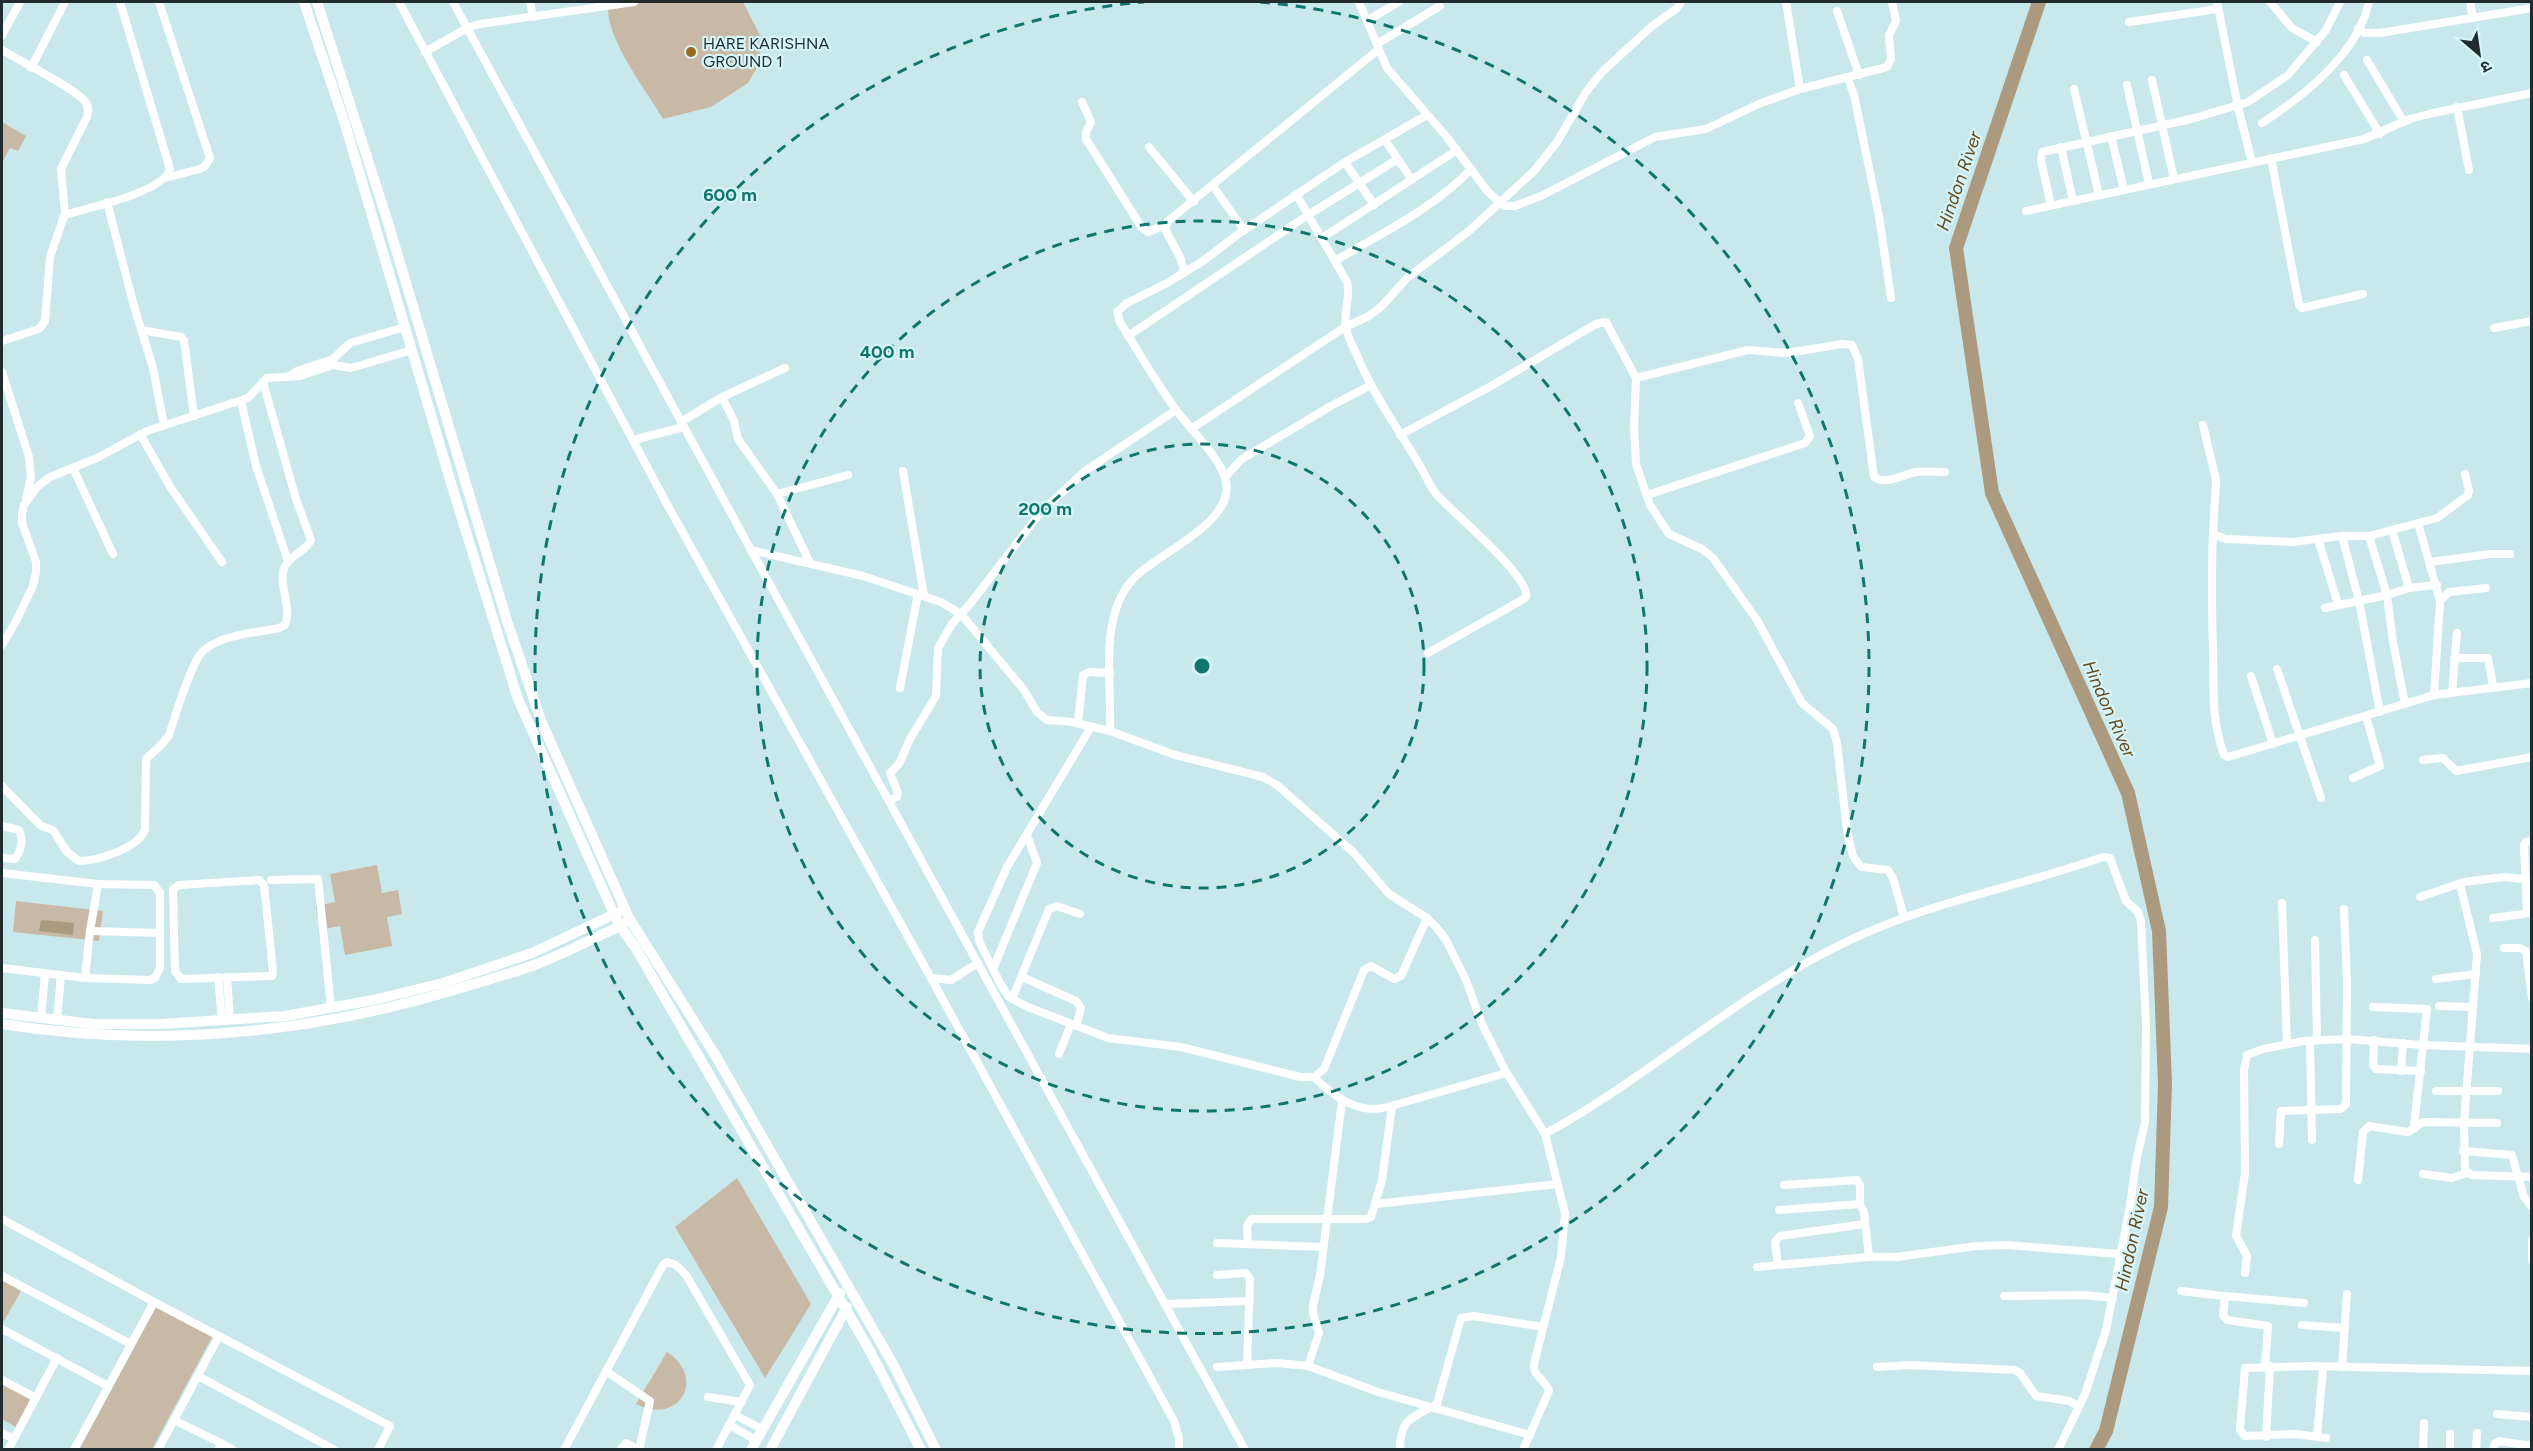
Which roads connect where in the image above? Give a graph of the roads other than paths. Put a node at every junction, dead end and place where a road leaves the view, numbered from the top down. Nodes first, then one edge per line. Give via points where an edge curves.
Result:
1 (20, 2) edge
2 (65, 2) edge
3 (120, 2) edge
4 (159, 2) edge
5 (304, 2) edge
6 (317, 2) edge
7 (399, 2) edge
8 (453, 2) edge
9 (530, 2) edge
10 (634, 2) edge
11 (1359, 2) edge
12 (1399, 2) edge
13 (1681, 2) edge
14 (1786, 2) edge
15 (1892, 2) edge
16 (2270, 2) edge
17 (2340, 2) edge
18 (2369, 2) edge
19 (2470, 2) edge
20 (2217, 5) edge
21 (1440, 6) dead end
22 (2532, 8) edge
23 (1837, 11) dead end
24 (533, 17) junction
25 (2473, 18) junction
26 (1368, 20) junction
27 (2129, 22) dead end
28 (467, 28) junction
29 (2358, 29) junction
30 (2, 35) edge
31 (2317, 42) junction
32 (1378, 47) junction
33 (2, 50) edge
34 (425, 52) junction
35 (2367, 60) dead end
36 (32, 68) junction
37 (1859, 75) junction
38 (2344, 75) dead end
39 (1848, 79) junction
40 (2152, 80) dead end
41 (2127, 85) dead end
42 (1800, 89) junction
43 (2074, 89) dead end
44 (2532, 93) edge
45 (1082, 102) dead end
46 (2238, 107) junction
47 (2457, 107) junction
48 (1427, 115) junction
49 (2404, 122) junction
50 (2262, 123) dead end
51 (2162, 126) junction
52 (2137, 131) junction
53 (2380, 134) junction
54 (2111, 136) junction
55 (1385, 140) junction
56 (2087, 142) junction
57 (1149, 147) dead end
58 (2061, 147) junction
59 (1457, 150) junction
60 (2271, 158) junction
61 (1398, 159) junction
62 (1345, 162) junction
63 (2252, 162) junction
64 (1471, 169) junction
65 (2469, 170) dead end
66 (165, 178) junction
67 (2174, 179) junction
68 (1412, 180) junction
69 (1360, 184) junction
70 (2150, 184) junction
71 (1213, 186) junction
72 (2124, 190) junction
73 (1296, 194) junction
74 (2099, 195) junction
75 (2073, 201) junction
76 (106, 202) junction
77 (1194, 202) junction
78 (1499, 203) junction
79 (1374, 205) junction
80 (2051, 205) junction
81 (2026, 211) dead end
82 (65, 215) junction
83 (1308, 215) junction
84 (1165, 225) junction
85 (1244, 230) junction
86 (1322, 238) junction
87 (1335, 261) junction
88 (1184, 273) junction
89 (2363, 294) dead end
90 (1891, 298) dead end
91 (2532, 321) edge
92 (1345, 327) junction
93 (2494, 328) dead end
94 (398, 329) junction
95 (141, 330) junction
96 (1128, 336) junction
97 (2, 341) edge
98 (425, 350) junction
99 (407, 352) junction
100 (785, 368) dead end
101 (2, 372) edge
102 (288, 377) junction
103 (1636, 378) junction
104 (263, 382) junction
105 (1371, 385) junction
106 (722, 397) junction
107 (241, 401) junction
108 (1798, 403) dead end
109 (1176, 410) junction
110 (194, 416) junction
111 (164, 425) junction
112 (683, 425) junction
113 (2203, 425) dead end
114 (1191, 429) junction
115 (140, 434) junction
116 (1400, 435) junction
117 (633, 440) junction
118 (73, 468) junction
119 (903, 471) dead end
120 (1945, 472) dead end
121 (2465, 474) dead end
122 (848, 475) dead end
123 (1225, 477) junction
124 (777, 494) junction
125 (1647, 495) junction
126 (24, 505) junction
127 (2418, 523) junction
128 (2392, 530) junction
129 (2213, 534) junction
130 (2342, 536) junction
131 (2369, 536) junction
132 (2318, 539) junction
133 (751, 550) junction
134 (113, 554) dead end
135 (2510, 554) dead end
136 (288, 561) junction
137 (222, 562) dead end
138 (2430, 562) junction
139 (810, 563) junction
140 (2437, 585) junction
141 (2409, 588) junction
142 (2486, 588) dead end
143 (921, 595) junction
144 (2387, 595) junction
145 (2359, 601) junction
146 (2440, 601) junction
147 (2338, 604) junction
148 (2325, 608) dead end
149 (961, 614) junction
150 (2457, 633) dead end
151 (2, 645) edge
152 (1428, 653) dead end
153 (2454, 658) junction
154 (2277, 669) dead end
155 (1110, 673) junction
156 (2251, 676) dead end
157 (2532, 683) edge
158 (2493, 686) junction
159 (900, 688) dead end
160 (2452, 693) junction
161 (2434, 695) junction
162 (2405, 704) junction
163 (2380, 711) junction
164 (2366, 716) junction
165 (1078, 723) junction
166 (1091, 727) junction
167 (1110, 731) junction
168 (2301, 736) junction
169 (2273, 744) junction
170 (2532, 757) edge
171 (2423, 760) dead end
172 (2352, 778) dead end
173 (2, 786) edge
174 (2321, 798) dead end
175 (889, 801) junction
176 (2, 826) edge
177 (1027, 835) junction
178 (2532, 841) edge
179 (2, 858) edge
180 (2, 873) edge
181 (272, 880) dead end
182 (2529, 880) edge
183 (98, 884) junction
184 (2460, 884) junction
185 (2420, 897) dead end
186 (2282, 903) dead end
187 (624, 909) junction
188 (2344, 909) dead end
189 (2529, 913) edge
190 (614, 914) junction
191 (1080, 914) dead end
192 (1904, 917) junction
193 (1427, 918) junction
194 (2493, 918) dead end
195 (625, 923) junction
196 (90, 931) junction
197 (160, 933) junction
198 (2315, 940) dead end
199 (2504, 948) dead end
200 (978, 963) junction
201 (2, 968) edge
202 (993, 969) junction
203 (45, 974) junction
204 (2476, 974) junction
205 (61, 975) junction
206 (223, 977) junction
207 (1022, 977) junction
208 (85, 978) junction
209 (931, 978) junction
210 (2436, 979) dead end
211 (2531, 992) edge
212 (2532, 998) edge
213 (1012, 999) junction
214 (2439, 1006) dead end
215 (2373, 1007) dead end
216 (2473, 1007) junction
217 (331, 1008) junction
218 (2, 1013) edge
219 (41, 1018) junction
220 (57, 1020) junction
221 (226, 1020) junction
222 (2, 1024) edge
223 (1073, 1025) junction
224 (2347, 1039) junction
225 (2314, 1040) junction
226 (2374, 1040) junction
227 (2403, 1043) junction
228 (2287, 1044) junction
229 (2422, 1045) junction
230 (2470, 1047) junction
231 (2532, 1049) edge
232 (1059, 1054) dead end
233 (2401, 1071) junction
234 (2421, 1071) junction
235 (1506, 1072) junction
236 (1314, 1077) junction
237 (2467, 1090) junction
238 (2436, 1091) dead end
239 (2498, 1091) dead end
240 (1342, 1101) junction
241 (1392, 1106) junction
242 (2312, 1109) junction
243 (2464, 1122) junction
244 (2497, 1123) dead end
245 (2414, 1126) junction
246 (1545, 1134) junction
247 (2312, 1140) dead end
248 (2279, 1144) dead end
249 (2463, 1151) junction
250 (2467, 1173) junction
251 (2423, 1174) dead end
252 (2532, 1177) edge
253 (2517, 1178) junction
254 (2358, 1180) dead end
255 (1558, 1184) junction
256 (1784, 1185) dead end
257 (1376, 1204) junction
258 (1860, 1204) junction
259 (2532, 1207) edge
260 (1779, 1210) dead end
261 (1326, 1218) junction
262 (2, 1219) edge
263 (1865, 1224) junction
264 (2532, 1240) edge
265 (1217, 1243) dead end
266 (1248, 1244) junction
267 (1323, 1247) junction
268 (2119, 1254) junction
269 (1869, 1257) junction
270 (2532, 1260) edge
271 (1778, 1265) junction
272 (1757, 1268) dead end
273 (2245, 1273) dead end
274 (1217, 1275) dead end
275 (2, 1276) edge
276 (845, 1283) junction
277 (2181, 1291) dead end
278 (2347, 1294) dead end
279 (2004, 1296) dead end
280 (2224, 1296) junction
281 (854, 1297) junction
282 (837, 1298) junction
283 (2112, 1298) junction
284 (1250, 1300) junction
285 (154, 1302) junction
286 (2304, 1303) dead end
287 (1166, 1304) junction
288 (845, 1311) junction
289 (2302, 1325) dead end
290 (1543, 1327) junction
291 (2344, 1328) junction
292 (2, 1329) edge
293 (219, 1336) junction
294 (131, 1344) junction
295 (57, 1358) junction
296 (1247, 1365) junction
297 (1216, 1366) dead end
298 (1308, 1366) junction
299 (2268, 1366) junction
300 (2323, 1366) junction
301 (1877, 1367) dead end
302 (2342, 1367) junction
303 (606, 1371) junction
304 (2532, 1371) edge
305 (198, 1376) junction
306 (2, 1380) edge
307 (108, 1386) junction
308 (708, 1397) dead end
309 (36, 1398) junction
310 (742, 1402) junction
311 (2079, 1406) junction
312 (1435, 1407) junction
313 (2497, 1414) dead end
314 (735, 1415) junction
315 (2532, 1417) edge
316 (174, 1420) junction
317 (2424, 1423) dead end
318 (729, 1425) junction
319 (762, 1429) junction
320 (2, 1433) edge
321 (2477, 1433) dead end
322 (2450, 1434) dead end
323 (1530, 1435) junction
324 (2266, 1437) junction
325 (14, 1439) junction
326 (754, 1445) edge
327 (220, 1446) edge
328 (2532, 1446) edge
329 (8, 1449) edge
330 (74, 1449) edge
331 (158, 1449) edge
332 (233, 1449) edge
333 (335, 1449) edge
334 (378, 1449) edge
335 (564, 1449) edge
336 (620, 1449) edge
337 (639, 1449) edge
338 (716, 1449) edge
339 (770, 1449) edge
340 (921, 1449) edge
341 (936, 1449) edge
342 (1179, 1449) edge
343 (1245, 1449) edge
344 (1400, 1449) edge
345 (1523, 1449) edge
346 (2058, 1449) edge
347 (2423, 1449) edge
348 (2450, 1449) edge
349 (2476, 1449) edge
350 (2493, 1449) edge

1 - 30 street
2 - 36 street
3 - 66 street via 170,170
4 - 66 street via 210,158 200,169
5 - 94 street via 345,124
6 - 98 street
7 - 34 street
8 - 28 street
9 - 24 street
10 - 24 street
11 - 26 street
12 - 26 street
13 - 78 street via 1602,72 1544,160
14 - 42 street
15 - 37 street via 1896,21 1889,35 1891,64
16 - 31 street via 2292,28
17 - 31 street
18 - 29 street
19 - 25 street
20 - 27 street
20 - 46 street
21 - 32 street
22 - 25 street
23 - 37 street
24 - 28 street
25 - 29 street via 2380,33
26 - 32 street
28 - 34 street
28 - 112 street
29 - 50 street via 2315,85
31 - 46 street via 2282,79
32 - 48 street via 1387,68
32 - 71 street
33 - 36 street
34 - 117 street
35 - 49 street
36 - 82 street via 87,104 87,117 61,169
37 - 39 street
38 - 53 street
39 - 42 street
39 - 90 street via 1875,195
40 - 51 street
41 - 52 street
42 - 78 street via 1706,129 1655,137 1515,206
43 - 56 street
44 - 47 street
45 - 84 street via 1091,122 1086,139 1142,228 1148,232
46 - 51 street
46 - 63 street
47 - 49 street
47 - 65 street
48 - 55 street
48 - 59 street
49 - 53 street
51 - 52 street
51 - 67 street
52 - 54 street
52 - 70 street
53 - 60 street
54 - 56 street
54 - 72 street
55 - 61 street
55 - 62 street
56 - 58 street
56 - 74 street
57 - 77 street
58 - 75 street
58 - 80 street via 2041,155
59 - 64 street
59 - 68 street
60 - 63 street
60 - 89 street via 2299,306
61 - 68 street
61 - 69 street
62 - 69 street
62 - 73 street
63 - 67 street
64 - 78 street
64 - 87 street via 1436,199
66 - 76 street via 143,191
67 - 70 street
68 - 79 street
69 - 79 street
69 - 83 street
70 - 72 street
71 - 77 street
71 - 85 street
72 - 74 street
73 - 83 street
73 - 85 street
74 - 75 street
75 - 80 street
76 - 82 street
76 - 95 street
77 - 84 street
78 - 92 street via 1407,278 1382,306
79 - 86 street
80 - 81 street
82 - 97 street via 50,257 43,326
83 - 86 street
83 - 96 street
84 - 88 street
85 - 88 street
86 - 87 street
87 - 92 street via 1348,287
88 - 96 street via 1120,307 1118,317
91 - 93 street
92 - 105 street
92 - 114 street
94 - 99 street
94 - 102 street via 350,343 333,359
95 - 110 street via 184,340
95 - 111 street
96 - 109 street
98 - 99 street
98 - 187 street via 529,691
99 - 102 street via 351,368 333,365
99 - 190 street via 518,699
100 - 106 street
101 - 126 street via 29,457 31,477
102 - 104 street via 273,376
103 - 116 street via 1609,326 1602,322
103 - 120 street via 1748,350 1788,353 1852,345 1858,359 1875,477 1896,479 1916,472
103 - 125 street via 1634,445
104 - 107 street via 253,395
104 - 136 street via 311,540
105 - 116 street
105 - 123 street via 1242,459
106 - 112 street
106 - 124 street via 738,439
107 - 110 street
107 - 136 street via 256,466
108 - 125 street via 1810,436 1806,443
109 - 114 street
109 - 149 street via 1085,471 1040,513
110 - 111 street
111 - 115 street
112 - 117 street
112 - 133 street
113 - 129 street via 2216,480
114 - 123 street
115 - 118 street
115 - 137 street via 171,488
116 - 152 street via 1436,494 1510,567 1527,593 1522,600
117 - 209 street
118 - 126 street via 38,486
118 - 134 street
119 - 143 street
121 - 127 street via 2468,495 2437,518
122 - 124 street
123 - 155 street via 1226,494 1218,512 1125,589 1111,623
124 - 139 street
125 - 192 street via 1657,519 1669,534 1713,558 1757,620 1802,703 1833,729 1853,856 1861,867 1888,870
126 - 151 street via 22,523 36,572 33,586
127 - 128 street
127 - 138 street
128 - 131 street
128 - 141 street
129 - 132 street via 2242,541
129 - 169 street via 2213,710 2221,747 2228,757
130 - 131 street
130 - 132 street
130 - 145 street
131 - 144 street
132 - 147 street
133 - 139 street
133 - 175 street
135 - 138 street
136 - 173 street via 283,573 285,625 226,639 197,658 169,735 146,759 145,830 139,840 97,860 79,861 67,852 53,830 41,826
138 - 140 street
139 - 143 street
140 - 141 street
140 - 146 street
141 - 144 street
142 - 146 street via 2449,592
143 - 149 street
143 - 159 street
144 - 145 street
144 - 162 street
145 - 147 street
145 - 163 street
146 - 161 street
147 - 148 street
149 - 165 street via 1042,717
149 - 175 street via 938,648 936,696 899,764 890,773 898,793
150 - 153 street
153 - 158 street via 2488,658
153 - 160 street
154 - 168 street
155 - 165 street via 1083,675
155 - 167 street
156 - 169 street
157 - 158 street
158 - 160 street
160 - 161 street
161 - 162 street
162 - 163 street
163 - 164 street
164 - 168 street
164 - 172 street via 2380,766
165 - 166 street
166 - 167 street
166 - 177 street
167 - 193 street via 1175,755 1263,777 1277,785 1353,852 1389,894
168 - 169 street
168 - 174 street
170 - 171 street via 2456,771 2443,758
175 - 200 street
176 - 179 street via 19,830 22,836 15,859
177 - 202 street via 1037,863
177 - 202 street via 1007,867 978,932
178 - 182 street via 2524,845
180 - 183 street
181 - 217 street via 318,879
182 - 184 street via 2504,878
182 - 189 street
183 - 196 street
183 - 197 street via 158,887
184 - 185 street
184 - 204 street via 2478,954
186 - 228 street
187 - 190 street
187 - 195 street
188 - 224 street
189 - 194 street
190 - 195 street
190 - 217 street via 532,953 443,983
191 - 207 street via 1057,906 1049,909
192 - 246 street via 1788,973 1620,1089
192 - 268 street via 2103,857 2113,862 2126,901 2138,912 2141,922 2146,1035 2145,1122
193 - 235 street via 1446,940
193 - 236 street via 1401,976 1394,979 1371,966 1364,970 1324,1069
195 - 222 street via 542,962 429,998 275,1030 118,1037
195 - 276 street via 717,1058
195 - 282 street
196 - 197 street
196 - 208 street
197 - 208 street via 160,968 155,978
198 - 225 street
199 - 211 street via 2526,951
200 - 209 street via 951,980
200 - 287 street
201 - 203 street
202 - 213 street
203 - 205 street
203 - 219 street
204 - 210 street
204 - 216 street
205 - 208 street
205 - 220 street
206 - 206 street via 181,979 177,975 173,890 179,885 262,881 273,974
206 - 221 street
207 - 213 street
207 - 223 street via 1076,1001 1081,1008
209 - 342 street via 1174,1421
211 - 212 street
213 - 223 street
214 - 216 street
215 - 229 street via 2427,1010
216 - 230 street
217 - 221 street
218 - 219 street
219 - 220 street
220 - 221 street via 93,1024
223 - 232 street
223 - 236 street via 1108,1038 1181,1047 1300,1077
224 - 225 street
224 - 226 street
224 - 242 street via 2346,1104 2341,1109
225 - 228 street
225 - 242 street
226 - 227 street
226 - 233 street via 2376,1069
227 - 229 street
227 - 233 street
228 - 273 street via 2252,1052 2244,1060 2245,1173 2236,1236 2247,1256
229 - 230 street
229 - 234 street
230 - 231 street
230 - 237 street
233 - 234 street
234 - 245 street
235 - 241 street
235 - 246 street
236 - 240 street
237 - 238 street
237 - 239 street
237 - 243 street
240 - 241 street via 1374,1110
240 - 261 street
241 - 257 street
242 - 247 street
242 - 248 street via 2281,1111
243 - 244 street
243 - 245 street via 2425,1122
243 - 249 street
245 - 254 street via 2407,1132 2375,1126 2365,1129
246 - 255 street
249 - 250 street
249 - 253 street via 2512,1155
250 - 251 street via 2452,1178
250 - 253 street
252 - 253 street
253 - 259 street
255 - 257 street
255 - 290 street via 1565,1213 1561,1257
256 - 258 street via 1857,1180
257 - 261 street via 1371,1217 1366,1219
258 - 260 street
258 - 263 street
261 - 266 street via 1251,1219
261 - 267 street
262 - 285 street
263 - 269 street
263 - 271 street via 1780,1236 1775,1242
264 - 270 street
265 - 266 street
266 - 267 street
267 - 298 street via 1313,1313 1319,1333
268 - 269 street via 2007,1245
268 - 283 street
269 - 271 street
271 - 272 street
274 - 284 street via 1249,1275
275 - 294 street
276 - 281 street
276 - 282 street
277 - 280 street
278 - 291 street
279 - 283 street
280 - 286 street
280 - 299 street via 2223,1315 2227,1320 2268,1326
281 - 288 street
281 - 341 street
282 - 288 street
282 - 319 street
283 - 311 street via 2106,1330
284 - 287 street
284 - 296 street
285 - 293 street
285 - 294 street
287 - 343 street
288 - 339 street
288 - 340 street
289 - 291 street
290 - 312 street via 1474,1316 1461,1318
290 - 323 street via 1533,1370 1549,1391
291 - 302 street
292 - 295 street
293 - 305 street
293 - 334 street via 390,1426
294 - 307 street
295 - 307 street
295 - 309 street
296 - 297 street
296 - 298 street
298 - 312 street via 1378,1392
299 - 300 street
299 - 324 street
299 - 324 street via 2246,1368 2240,1430 2246,1436
300 - 302 street
300 - 324 street via 2322,1437
301 - 311 street via 2015,1370 2036,1396
302 - 304 street
303 - 310 street via 663,1265 671,1262 686,1275 750,1385
303 - 335 street
303 - 337 street via 650,1401
305 - 316 street
305 - 333 street
306 - 309 street
307 - 330 street
308 - 310 street
309 - 325 street
310 - 314 street
311 - 346 street
312 - 323 street
312 - 344 street via 1406,1422 1400,1432
313 - 315 street
314 - 318 street
314 - 319 street
316 - 327 street
316 - 331 street
317 - 347 street
318 - 326 street
318 - 338 street
319 - 326 street
320 - 325 street
321 - 349 street
322 - 348 street
323 - 345 street
325 - 329 street
327 - 332 street
328 - 350 street via 2499,1441
336 - 337 street via 626,1443

